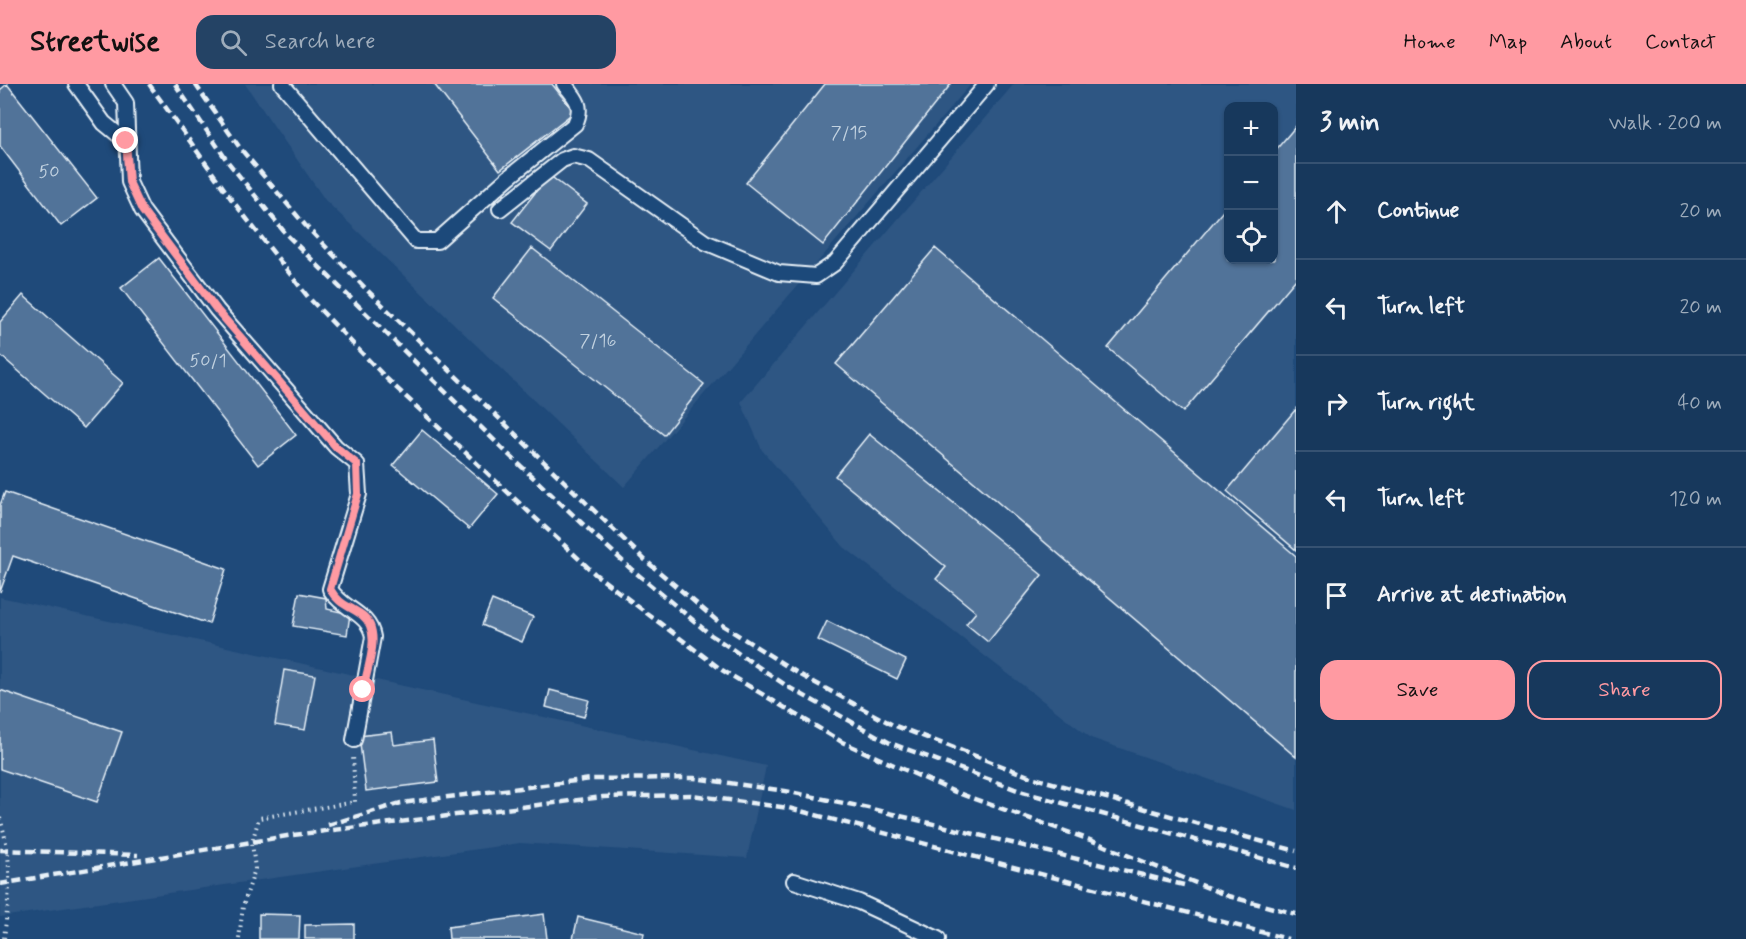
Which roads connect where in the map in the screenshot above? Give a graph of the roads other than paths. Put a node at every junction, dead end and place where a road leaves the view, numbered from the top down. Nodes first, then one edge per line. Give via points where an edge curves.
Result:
1 (76, 84) edge
2 (113, 84) edge
3 (282, 84) edge
4 (564, 84) edge
5 (987, 84) edge
6 (126, 141) junction
7 (500, 209) dead end
8 (354, 740) dead end
9 (794, 881) dead end
10 (939, 939) edge

1 - 6 lane via 104,123
2 - 6 lane via 126,103
3 - 4 lane via 416,242 424,243 437,241 575,124 579,105
5 - 7 lane via 835,263 816,276 779,273 705,242 590,160 573,156 562,160
6 - 8 lane via 129,182 142,210 217,310 336,447 357,464 358,494 330,589 336,601 371,625 373,637
9 - 10 lane via 859,902

